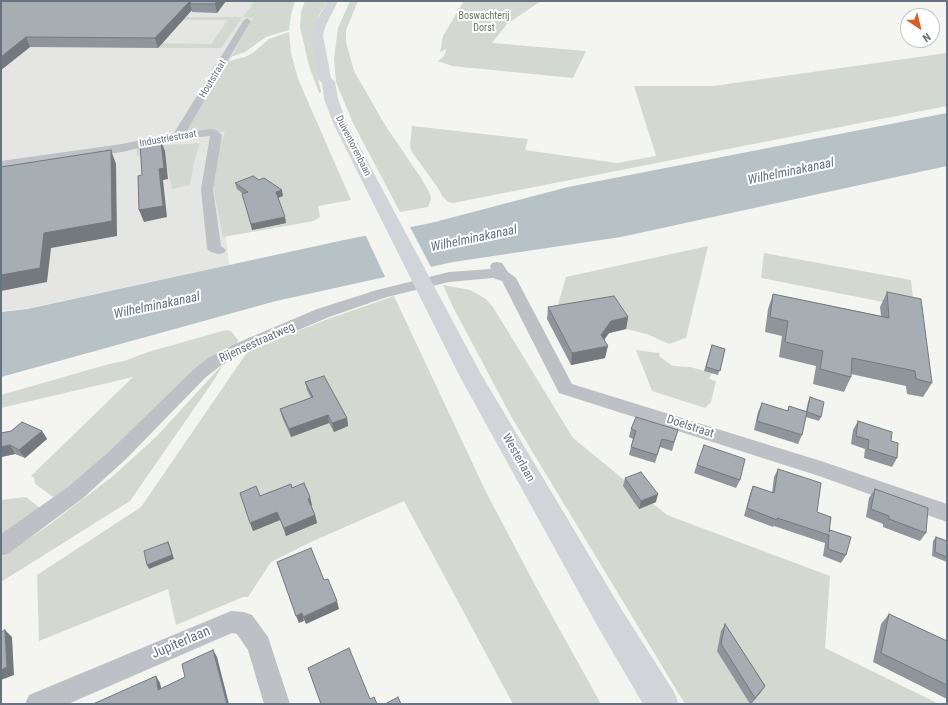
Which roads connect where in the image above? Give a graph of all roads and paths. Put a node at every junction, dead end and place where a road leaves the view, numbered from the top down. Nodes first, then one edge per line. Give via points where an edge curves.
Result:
1 (333, 1) edge
2 (343, 1) edge
3 (247, 21) dead end
4 (328, 82) junction
5 (178, 136) junction
6 (1, 165) edge
7 (384, 207) joint
8 (219, 250) dead end
9 (500, 270) joint
10 (947, 513) edge
11 (1, 546) edge
12 (38, 704) edge
13 (277, 704) edge
14 (662, 704) edge

1 - 4 main road, Duiventorenbaan via 317,36 325,79
2 - 4 main road, Duiventorenbaan via 335,12 329,28 331,78
3 - 5 street, Houtstraat
4 - 7 main road, Duiventorenbaan via 331,99 340,122
5 - 6 street, Industriestraat via 122,148
5 - 8 street, Industriestraat via 212,132 216,135 207,189 214,248
7 - 14 main road, Westerlaan via 470,375
9 - 10 street, Doelstraat via 508,278 565,388 824,470
9 - 11 street, Rijensestraatweg via 493,273 449,277 382,293 316,316 214,362 120,454 80,488
12 - 13 street, Jupiterlaan via 231,622 244,623 259,645

